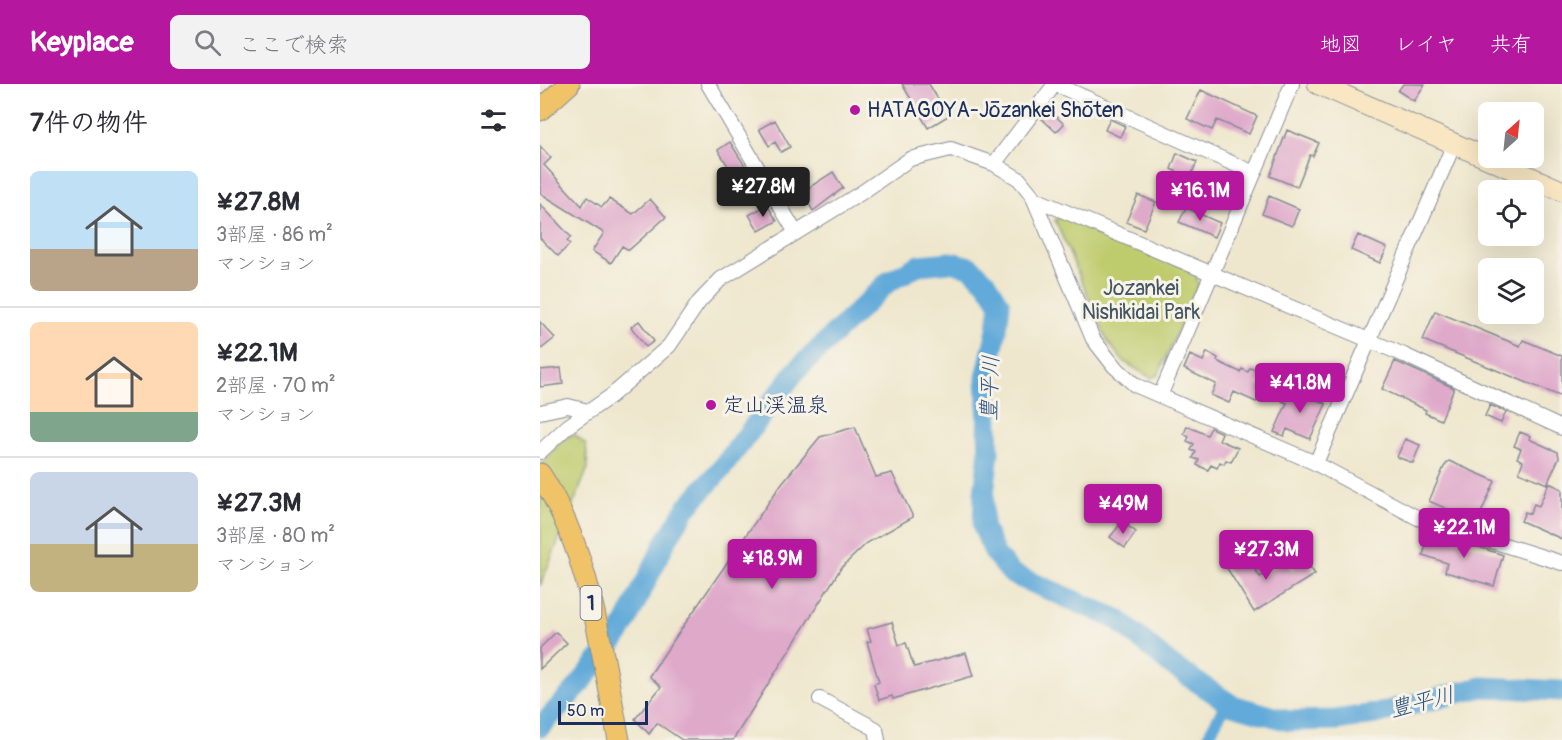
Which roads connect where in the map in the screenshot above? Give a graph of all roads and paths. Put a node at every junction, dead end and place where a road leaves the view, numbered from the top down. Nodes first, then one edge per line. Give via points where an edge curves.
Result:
1 (569, 84) edge
2 (708, 84) edge
3 (1055, 84) edge
4 (1292, 84) edge
5 (1318, 84) edge
6 (540, 110) edge
7 (1454, 144) junction
8 (994, 164) junction
9 (1254, 172) junction
10 (1562, 191) edge
11 (1033, 198) junction
12 (796, 233) junction
13 (1211, 273) junction
14 (1369, 340) junction
15 (1160, 396) junction
16 (588, 411) junction
17 (540, 412) edge
18 (1562, 428) edge
19 (540, 452) edge
20 (1316, 463) junction
21 (540, 474) edge
22 (1562, 563) edge
23 (820, 699) dead end
24 (619, 740) edge
25 (878, 740) edge

1 - 6 main road
2 - 12 street
3 - 8 street
3 - 9 street
4 - 9 street
5 - 7 street
7 - 10 street
7 - 14 street
8 - 11 street via 1019,179
8 - 12 street via 951,149 910,159
9 - 13 street
11 - 13 street
11 - 15 street via 1093,339 1135,385
12 - 16 street via 721,279 699,302 669,346
13 - 14 street
13 - 15 street
14 - 18 street
14 - 20 street
15 - 20 street
16 - 17 street via 568,406
16 - 19 street
20 - 22 street via 1418,518
21 - 24 main road, 1 via 565,519 585,574
23 - 25 street via 876,729

